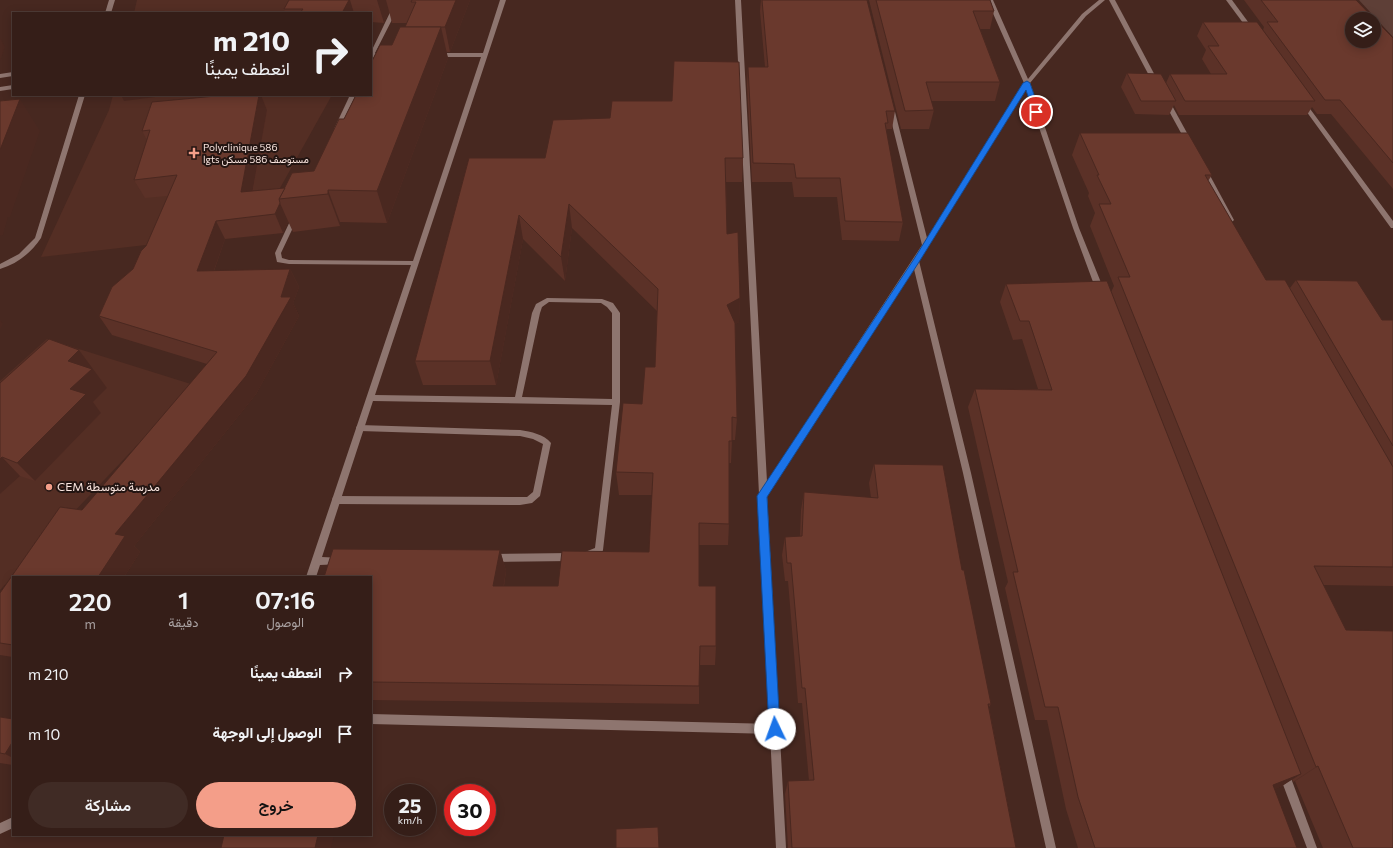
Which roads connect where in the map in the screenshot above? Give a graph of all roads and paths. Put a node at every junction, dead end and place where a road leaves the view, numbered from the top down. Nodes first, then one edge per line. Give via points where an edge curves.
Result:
1 (112, 0) edge
2 (399, 0) edge
3 (503, 0) edge
4 (738, 0) edge
5 (990, 0) edge
6 (1102, 0) edge
7 (1112, 0) edge
8 (1229, 0) edge
9 (108, 12) edge
10 (1257, 39) edge
11 (395, 55) edge
12 (432, 55) edge
13 (485, 55) junction
14 (372, 56) edge
15 (12, 74) edge
16 (0, 76) edge
17 (1027, 83) junction
18 (12, 87) edge
19 (0, 89) edge
20 (1160, 90) edge
21 (82, 96) edge
22 (353, 96) edge
23 (1164, 97) edge
24 (1299, 97) edge
25 (889, 100) edge
26 (333, 138) edge
27 (1194, 152) edge
28 (1202, 166) edge
29 (299, 210) edge
30 (1393, 226) edge
31 (1235, 228) edge
32 (926, 246) junction
33 (916, 261) junction
34 (415, 263) junction
35 (0, 267) edge
36 (1102, 295) edge
37 (370, 398) junction
38 (518, 400) junction
39 (616, 402) junction
40 (360, 428) junction
41 (762, 496) junction
42 (336, 500) junction
43 (481, 559) edge
44 (316, 561) junction
45 (347, 561) edge
46 (310, 576) edge
47 (372, 719) edge
48 (775, 729) junction
49 (1281, 766) edge
50 (12, 823) edge
51 (0, 829) edge
52 (781, 848) edge
53 (1051, 848) edge
54 (1312, 848) edge

1 - 9 street
2 - 14 street
3 - 13 street
4 - 41 street
5 - 17 street
6 - 17 street via 1084,14
7 - 20 street
8 - 10 street
11 - 14 street
12 - 13 street
13 - 34 street
15 - 16 street
17 - 32 street
17 - 36 street via 1076,228
18 - 19 street
21 - 35 street via 38,238 22,256
22 - 26 street
23 - 27 street
24 - 30 street
25 - 32 street
28 - 31 street
29 - 34 street via 278,253 279,260
32 - 33 street
33 - 41 street
33 - 53 street via 967,473
34 - 37 street
37 - 38 street
37 - 40 street
38 - 39 street
38 - 39 street via 539,306 547,300 602,300 616,313
39 - 43 street via 600,550 586,556
40 - 42 street
40 - 42 street via 520,433 535,436 547,443 537,494 530,500
41 - 48 street
42 - 44 street
44 - 45 street
44 - 46 street
47 - 48 street
48 - 52 street
49 - 54 street
50 - 51 street

